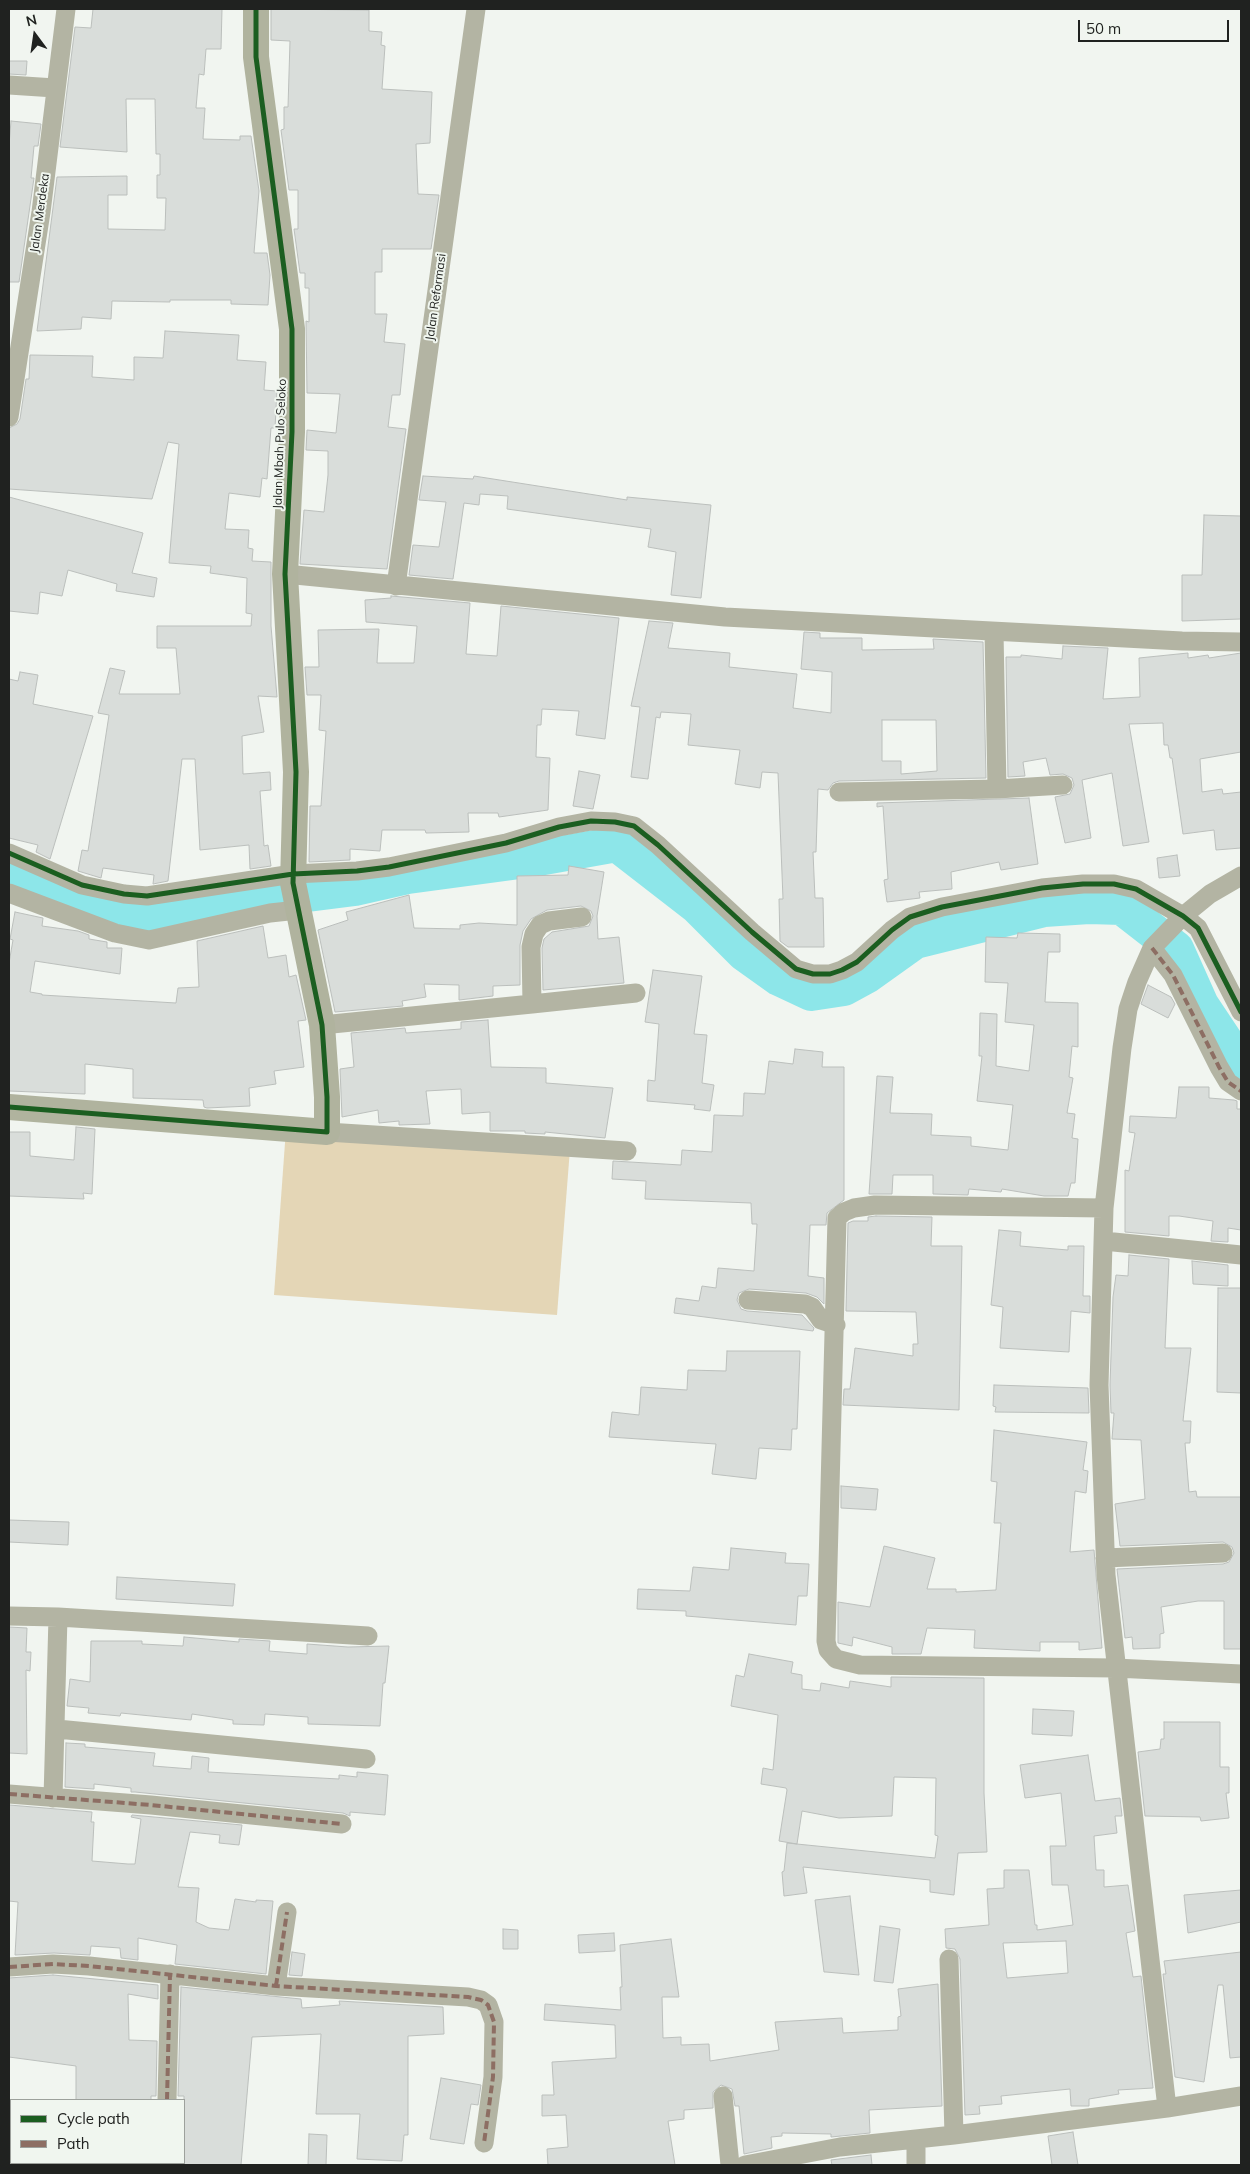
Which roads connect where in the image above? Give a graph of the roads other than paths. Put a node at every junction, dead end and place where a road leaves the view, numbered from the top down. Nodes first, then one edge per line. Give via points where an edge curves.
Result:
1 (66, 9) edge
2 (256, 9) edge
3 (476, 9) edge
4 (9, 85) edge
5 (55, 88) junction
6 (9, 417) edge
7 (285, 574) junction
8 (396, 586) junction
9 (994, 632) junction
10 (1241, 642) edge
11 (1063, 785) dead end
12 (997, 790) junction
13 (839, 792) dead end
14 (9, 853) edge
15 (1241, 876) edge
16 (9, 893) edge
17 (295, 893) junction
18 (582, 916) dead end
19 (1181, 918) junction
20 (1154, 946) junction
21 (636, 993) dead end
22 (532, 1004) junction
23 (1241, 1012) edge
24 (322, 1026) junction
25 (1241, 1091) edge
26 (9, 1107) edge
27 (327, 1132) junction
28 (627, 1151) dead end
29 (1104, 1208) junction
30 (1104, 1241) junction
31 (1241, 1255) edge
32 (748, 1300) dead end
33 (836, 1325) junction
34 (1222, 1553) dead end
35 (1105, 1558) junction
36 (9, 1616) edge
37 (58, 1617) junction
38 (368, 1636) dead end
39 (1114, 1668) junction
40 (1241, 1674) edge
41 (56, 1729) junction
42 (366, 1759) dead end
43 (9, 1794) edge
44 (53, 1798) junction
45 (342, 1824) dead end
46 (287, 1912) dead end
47 (949, 1959) dead end
48 (9, 1967) edge
49 (170, 1974) junction
50 (276, 1986) junction
51 (723, 2096) dead end
52 (1241, 2096) edge
53 (167, 2099) edge
54 (1167, 2108) junction
55 (954, 2135) junction
56 (916, 2139) junction
57 (484, 2143) dead end
58 (730, 2165) edge
59 (746, 2165) edge
60 (916, 2165) edge

1 - 5 street, Jalan Merdeka
2 - 7 street, Jalan Mbah Pulo Seloko via 256,57 292,329 292,432
3 - 8 street, Jalan Reformasi
4 - 5 street
5 - 6 street, Jalan Merdeka via 41,212
7 - 8 street
7 - 17 street, Jalan Mbah Pulo Seloko via 296,772
8 - 9 street via 725,617
9 - 10 street
9 - 12 street
11 - 12 street
12 - 13 street
14 - 17 street via 82,885 124,894
15 - 19 street via 1210,894
16 - 17 street via 114,933 149,940 270,913
17 - 19 street via 350,872 506,843 591,821 634,826 796,969 813,974 830,974 857,962 910,917 942,907 1042,888 1114,884 1136,889
17 - 24 street, Jalan Mbah Pulo Seloko
18 - 22 street via 549,921 534,934 531,947
19 - 20 street
19 - 23 street via 1203,935
20 - 25 street via 1173,975 1219,1067 1228,1082
20 - 29 street via 1128,1009
21 - 22 street
22 - 24 street
24 - 27 street, Jalan Mbah Pulo Seloko
26 - 27 street
27 - 28 street
29 - 30 street
29 - 33 street via 875,1205 844,1212 837,1218 836,1230
30 - 31 street
30 - 35 street via 1100,1385
32 - 33 street via 805,1304 812,1307 821,1320
33 - 39 street via 828,1650 836,1659 860,1665
34 - 35 street
35 - 39 street
36 - 37 street
37 - 38 street
37 - 41 street
39 - 40 street
39 - 54 street
41 - 42 street
41 - 44 street
43 - 44 street
44 - 45 street
46 - 50 street
47 - 55 street
48 - 49 street via 53,1964
49 - 50 street
49 - 53 street
50 - 57 street via 468,1997 488,2004 494,2022 493,2077
51 - 58 street
52 - 54 street
54 - 55 street
55 - 56 street
56 - 59 street via 840,2147
56 - 60 street

